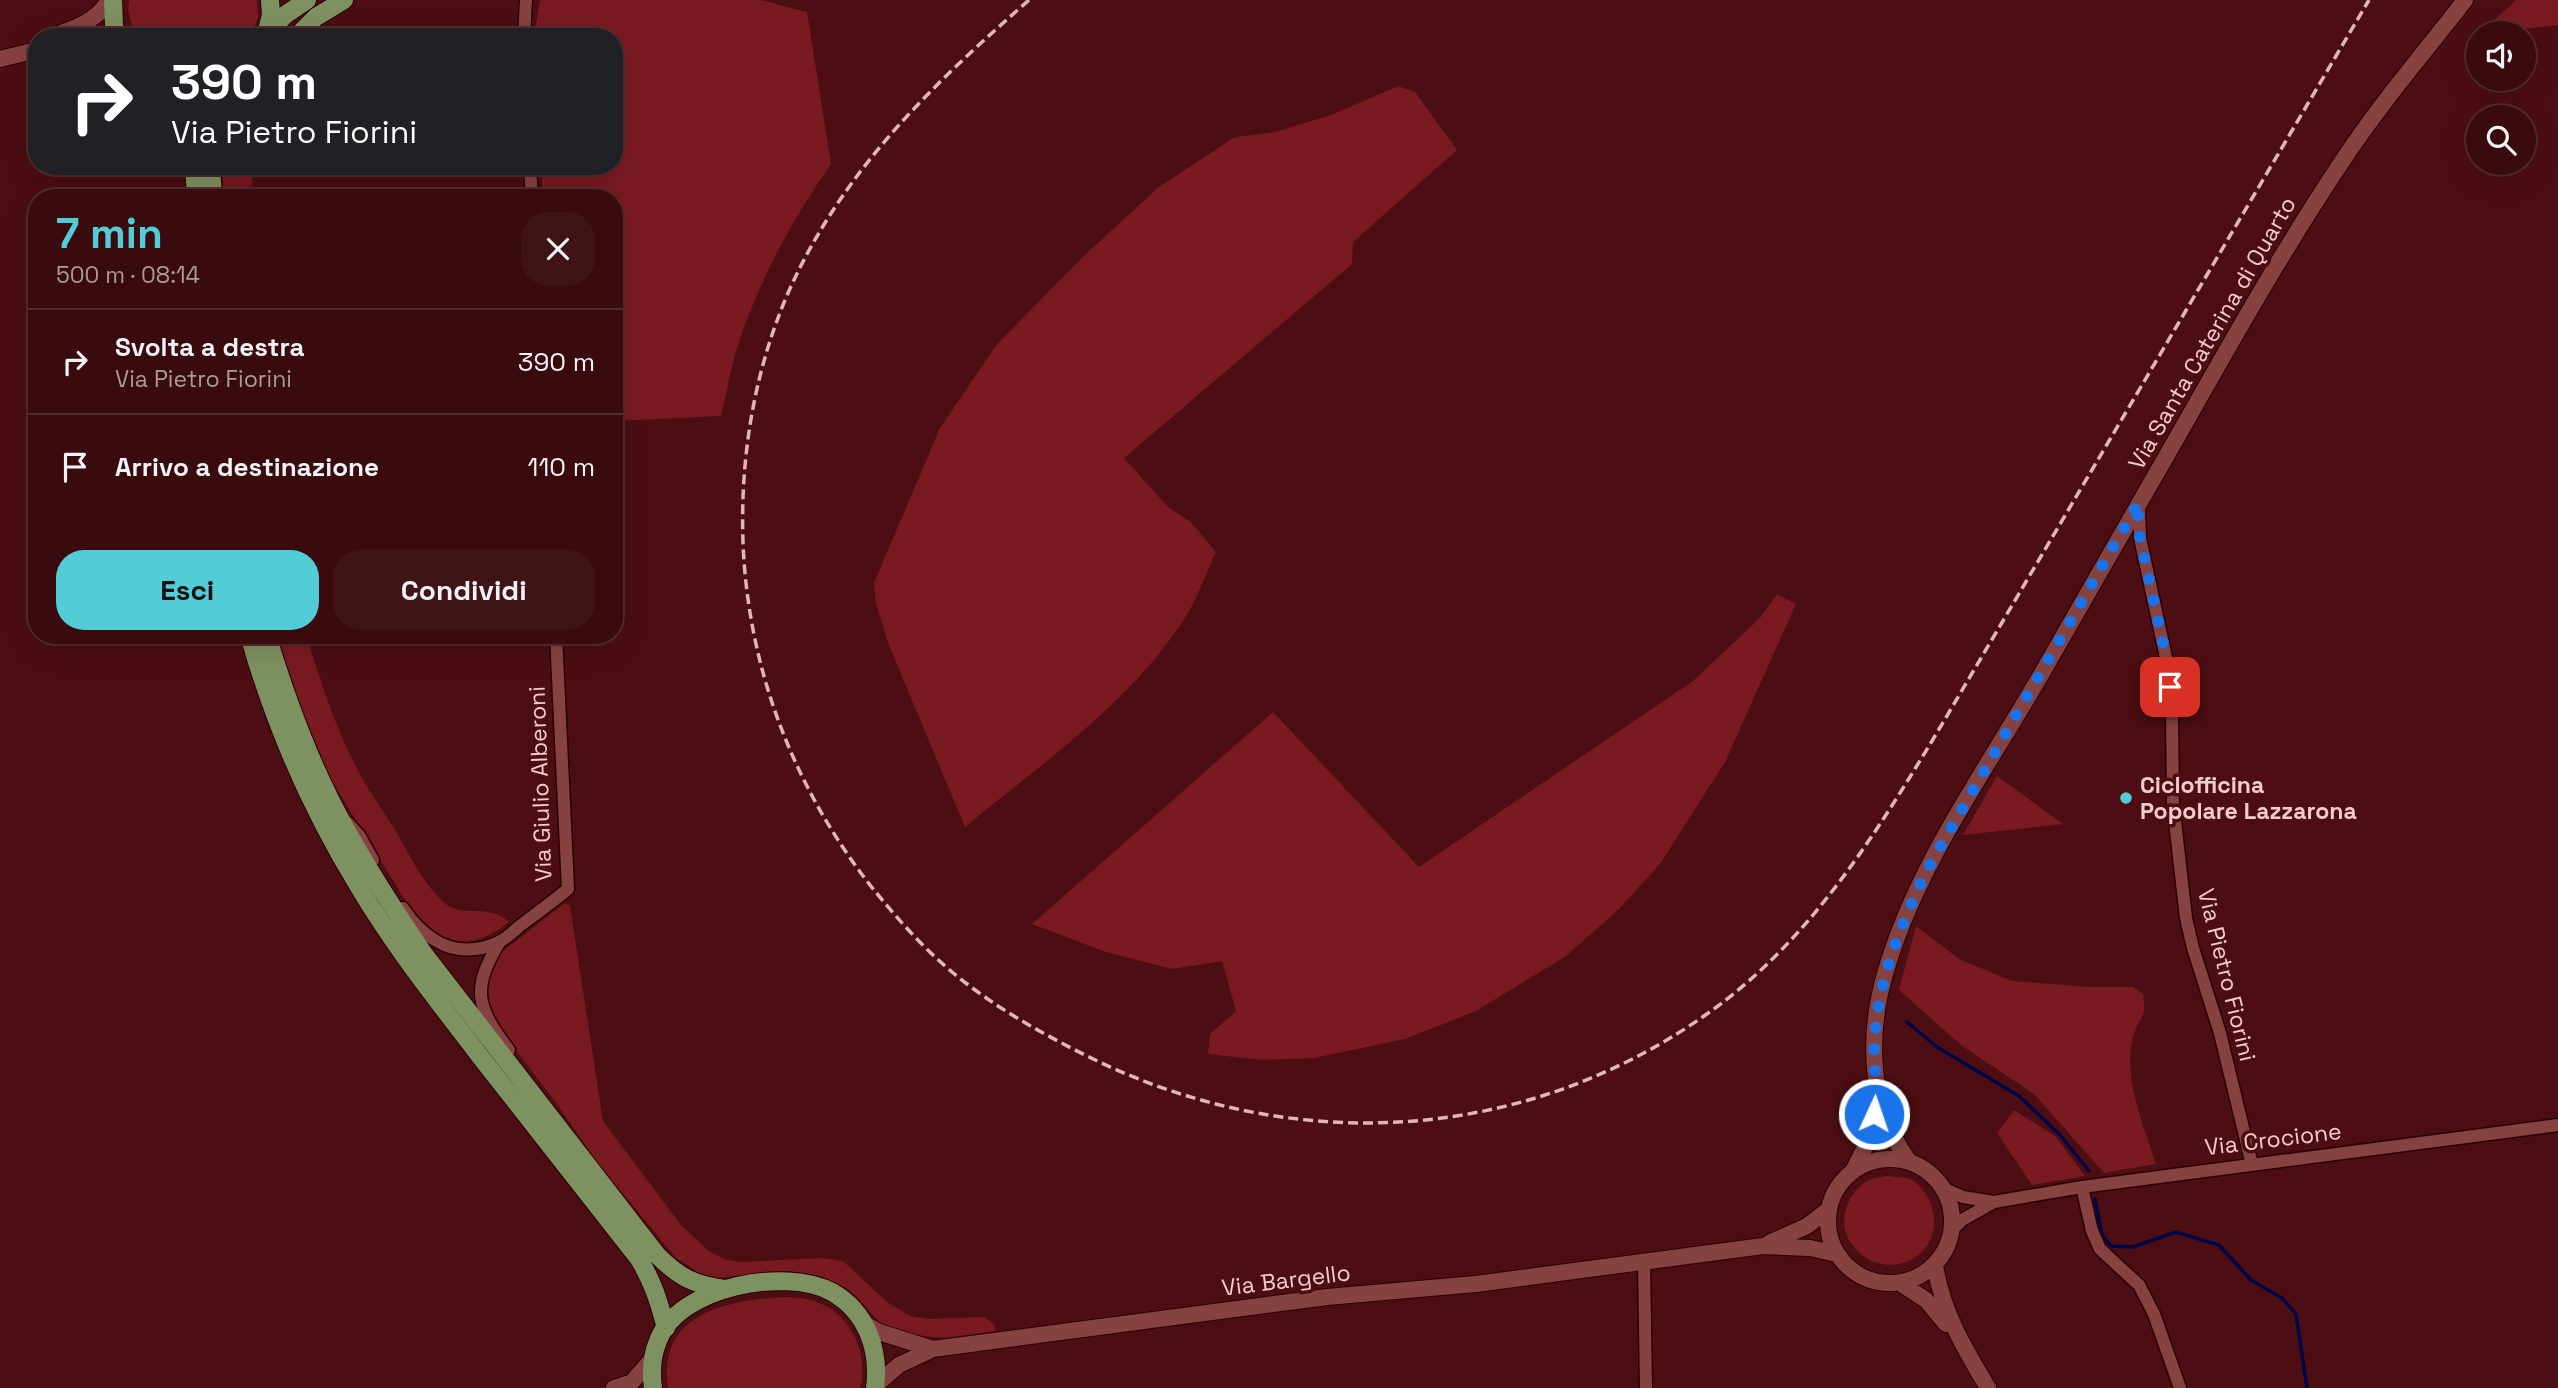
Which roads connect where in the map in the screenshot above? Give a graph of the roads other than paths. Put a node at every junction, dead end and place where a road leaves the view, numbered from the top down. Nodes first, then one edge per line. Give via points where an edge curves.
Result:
1 (111, 0) edge
2 (271, 0) edge
3 (307, 0) edge
4 (344, 0) edge
5 (526, 0) edge
6 (2465, 0) edge
7 (2479, 0) edge
8 (73, 28) edge
9 (115, 28) edge
10 (268, 28) edge
11 (273, 28) edge
12 (305, 28) edge
13 (524, 28) edge
14 (28, 42) edge
15 (0, 48) edge
16 (28, 52) edge
17 (0, 59) edge
18 (2416, 64) junction
19 (2139, 502) junction
20 (252, 644) edge
21 (270, 644) edge
22 (556, 644) edge
23 (338, 813) junction
24 (499, 942) junction
25 (1878, 1094) junction
26 (2558, 1125) edge
27 (559, 1129) junction
28 (1908, 1160) junction
29 (2252, 1165) junction
30 (1854, 1169) junction
31 (2082, 1187) junction
32 (1945, 1189) junction
33 (1994, 1202) junction
34 (1828, 1210) junction
35 (1952, 1230) junction
36 (1763, 1245) junction
37 (1837, 1254) junction
38 (1644, 1261) junction
39 (1935, 1265) junction
40 (1900, 1283) junction
41 (724, 1289) junction
42 (865, 1324) junction
43 (666, 1328) junction
44 (1959, 1339) junction
45 (933, 1349) junction
46 (653, 1358) junction
47 (875, 1387) edge
48 (614, 1388) edge
49 (653, 1388) edge
50 (1646, 1388) edge
51 (1988, 1388) edge
52 (2180, 1388) edge

1 - 8 main road via 101,12
1 - 9 main road
2 - 10 main road
3 - 11 main road
4 - 12 main road
5 - 13 street
6 - 18 main road, Via Santa Caterina di Quarto
7 - 18 main road, Via Santa Caterina di Quarto
14 - 15 main road
16 - 17 main road
18 - 19 main road, Via Santa Caterina di Quarto via 2345,156 2306,217
19 - 25 main road, Via Santa Caterina di Quarto via 1906,914 1884,977 1875,1034
19 - 29 street, Via Pietro Fiorini via 2140,538 2167,662 2173,804 2186,918
20 - 43 main road via 305,787 358,886 456,1025 639,1259 659,1298
21 - 23 main road via 293,712
22 - 24 street, Via Giulio Alberoni via 568,890
23 - 24 street via 359,835 425,935 459,949
23 - 27 main road via 390,905 424,954
24 - 27 street via 484,969 483,1008 490,1024 554,1108
25 - 28 main road, Via Santa Caterina di Quarto via 1886,1124
25 - 30 main road, Via Santa Caterina di Quarto via 1871,1135
26 - 29 street, Via Crocione
27 - 41 main road via 663,1261 683,1278
28 - 30 main road via 1880,1158
28 - 32 main road via 1929,1171
29 - 31 street, Via Crocione
30 - 34 main road via 1837,1187
31 - 33 street, Via Crocione
31 - 52 street via 2100,1249 2139,1285
32 - 33 street, Via Crocione
32 - 35 main road via 1952,1209
33 - 35 street, Via Crocione
34 - 36 main road via 1807,1226
34 - 37 main road via 1829,1233
35 - 39 main road via 1947,1249
36 - 37 main road
36 - 38 main road
37 - 40 main road via 1864,1278
38 - 45 main road, Via Bargello
38 - 50 street
39 - 40 main road
39 - 44 main road via 1939,1290
40 - 44 main road via 1926,1300
41 - 42 main road via 803,1283 834,1293
41 - 43 main road via 696,1301
42 - 45 main road, Via Bargello
42 - 47 main road via 873,1343
43 - 46 main road
44 - 51 main road
45 - 47 main road, Via Bargello via 899,1365
46 - 48 main road via 632,1382
46 - 49 main road

